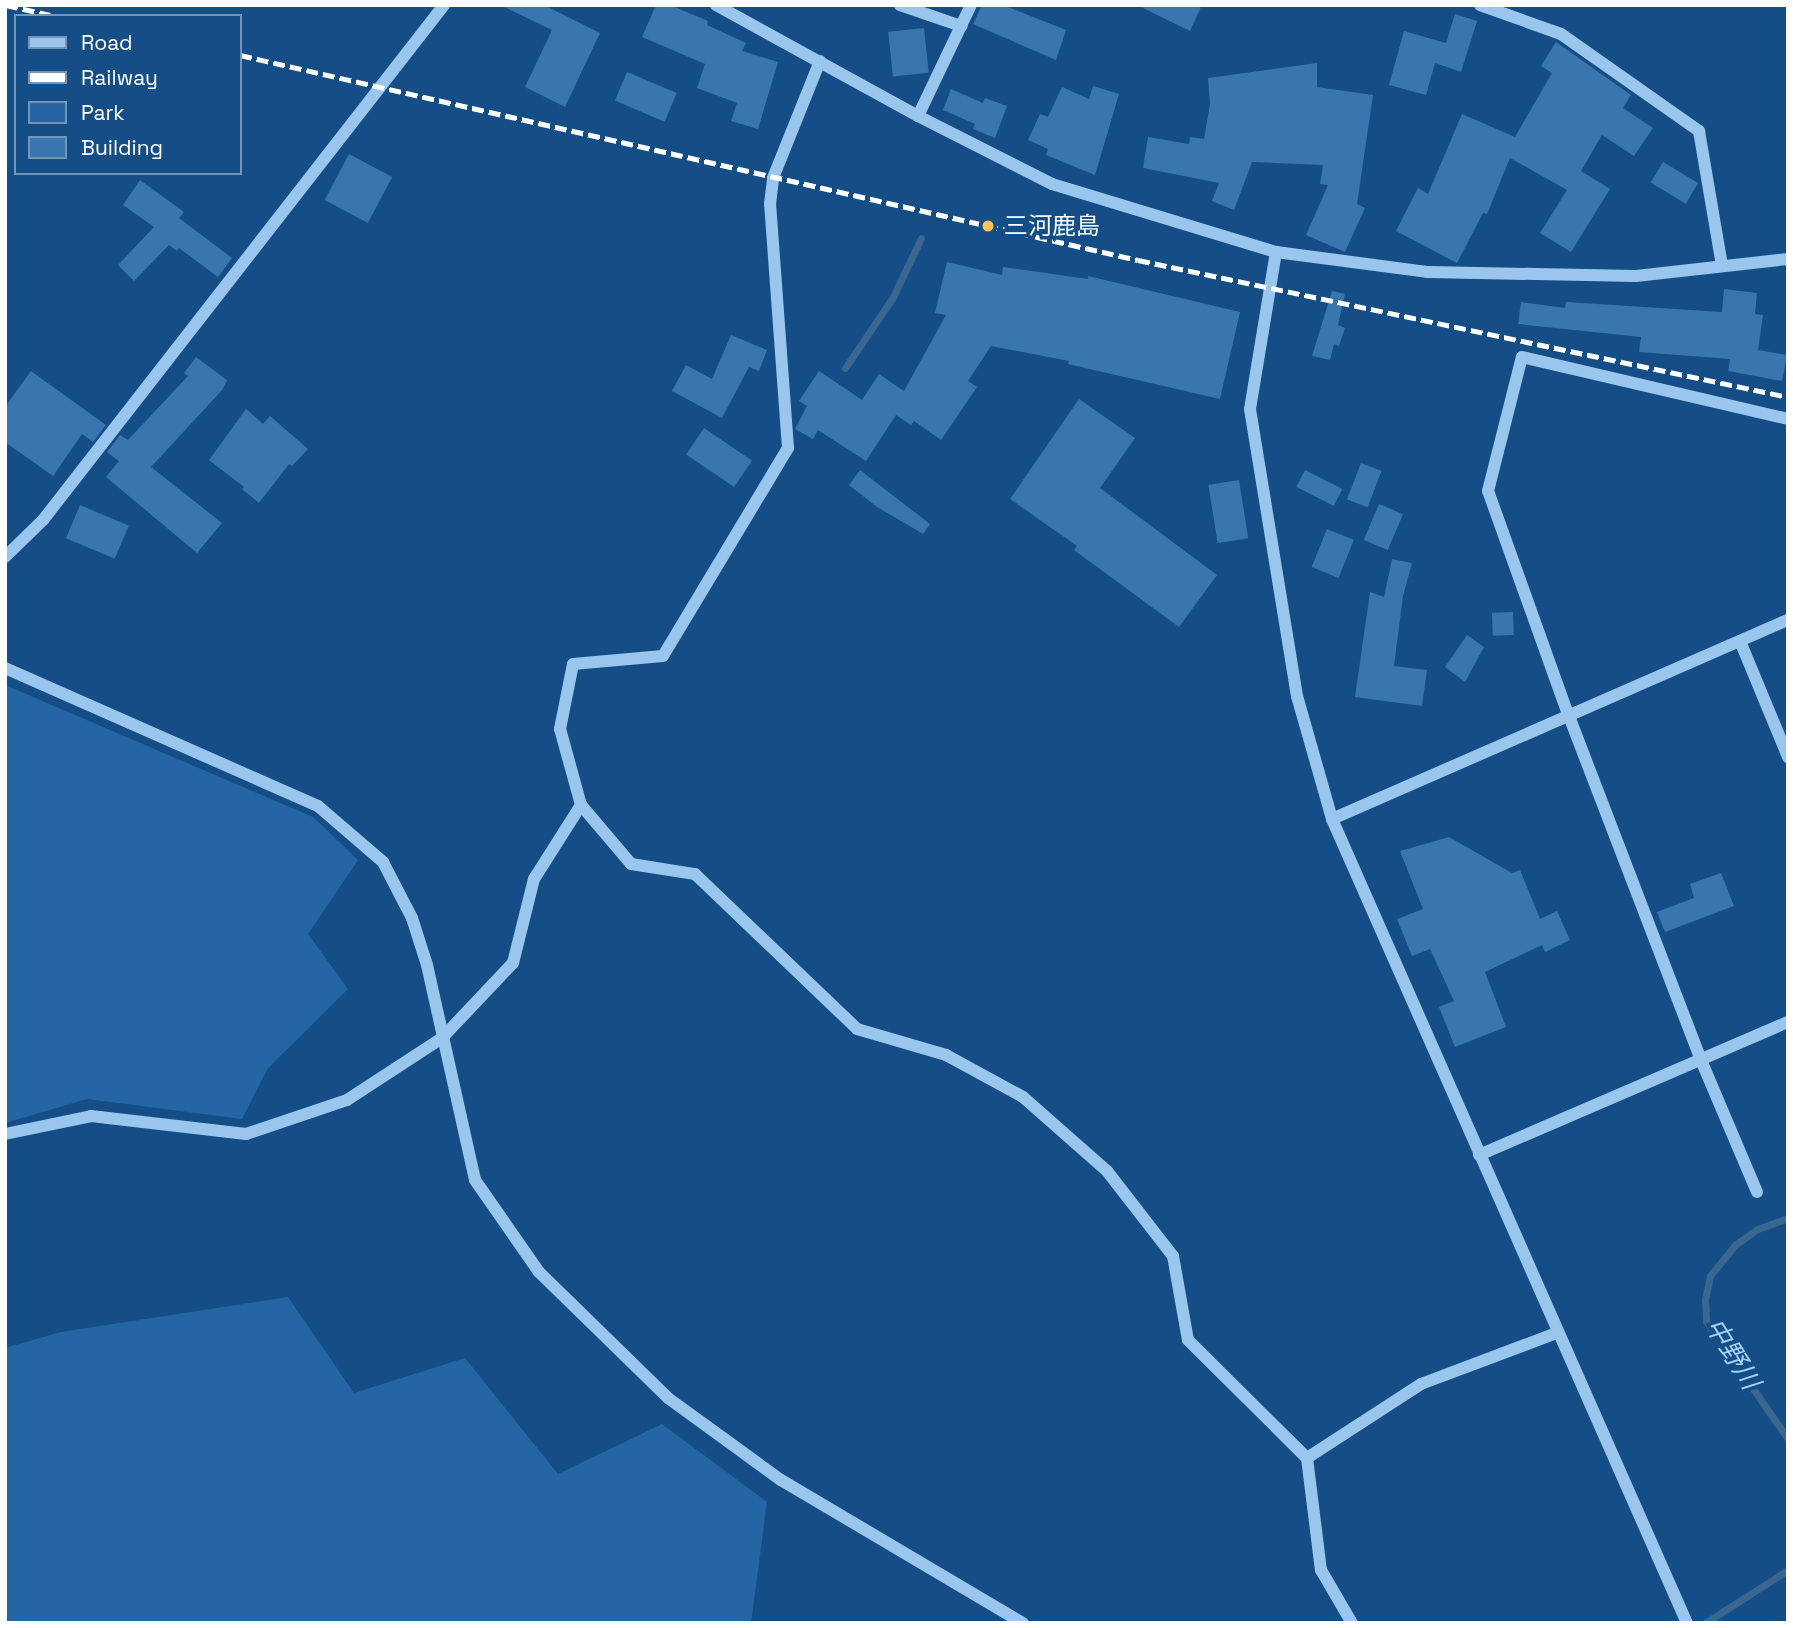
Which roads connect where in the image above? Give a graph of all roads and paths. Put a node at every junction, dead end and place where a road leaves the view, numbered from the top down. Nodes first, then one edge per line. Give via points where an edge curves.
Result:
1 (444, 5) edge
2 (716, 5) edge
3 (900, 5) edge
4 (971, 5) edge
5 (1480, 5) edge
6 (961, 26) junction
7 (820, 61) junction
8 (918, 116) junction
9 (1276, 252) junction
10 (1788, 259) edge
11 (1722, 266) junction
12 (1788, 419) edge
13 (5, 557) edge
14 (1788, 620) edge
15 (1740, 641) junction
16 (5, 668) edge
17 (1569, 717) junction
18 (1788, 757) edge
19 (581, 805) junction
20 (1332, 820) junction
21 (1788, 1022) edge
22 (442, 1038) junction
23 (1701, 1060) junction
24 (5, 1134) edge
25 (1479, 1155) junction
26 (1757, 1192) dead end
27 (1557, 1333) junction
28 (1307, 1458) junction
29 (1023, 1623) edge
30 (1352, 1623) edge
31 (1687, 1623) edge

1 - 13 street via 43,520
2 - 7 street
3 - 6 street
4 - 6 street
5 - 11 street via 1561,34 1699,131
6 - 8 street
7 - 8 street
7 - 19 street via 773,178 770,204 788,448 663,656 573,664 560,729
8 - 9 street via 1052,184
9 - 11 street via 1427,272 1636,276
9 - 20 street via 1250,409 1297,696
10 - 11 street
12 - 17 street via 1522,357 1488,491
14 - 15 street
15 - 17 street
15 - 18 street
16 - 22 street via 318,806 383,862 412,918
17 - 20 street
17 - 23 street
19 - 22 street via 534,879 513,963
19 - 28 street via 631,864 695,874 856,1029 946,1055 1023,1097 1107,1171 1173,1256 1188,1340
20 - 25 street
21 - 23 street
22 - 24 street via 347,1100 246,1134 91,1116
22 - 29 street via 475,1180 538,1272 679,1406 781,1480
23 - 25 street
23 - 26 street
25 - 27 street
27 - 28 street via 1421,1384
27 - 31 street
28 - 30 street via 1321,1570

